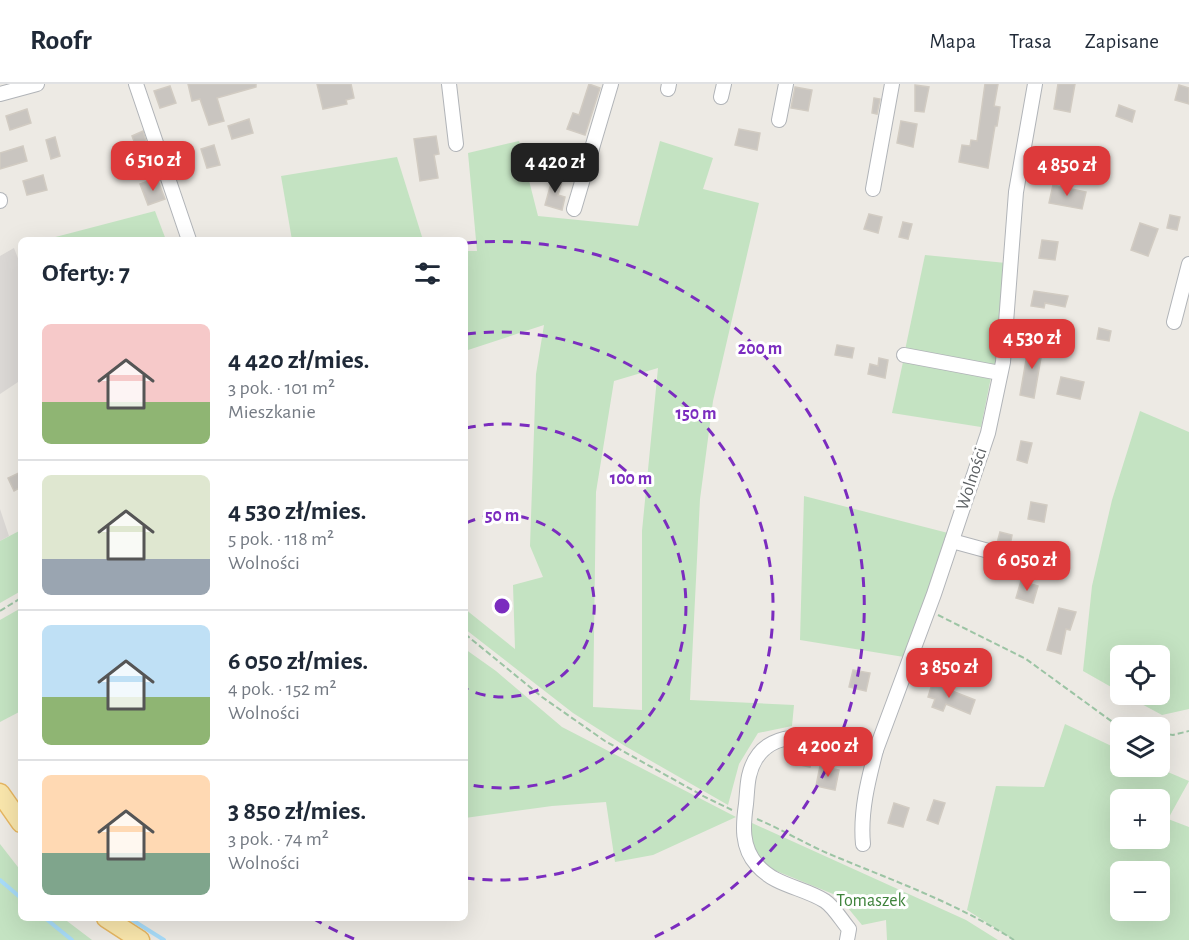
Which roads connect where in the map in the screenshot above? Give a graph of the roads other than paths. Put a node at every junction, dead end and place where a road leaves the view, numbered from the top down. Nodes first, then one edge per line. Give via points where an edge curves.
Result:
1 (37, 84) edge
2 (136, 84) edge
3 (449, 84) edge
4 (611, 84) edge
5 (786, 84) edge
6 (892, 84) edge
7 (1035, 84) edge
8 (0, 94) edge
9 (779, 120) dead end
10 (456, 144) dead end
11 (873, 189) dead end
12 (574, 209) dead end
13 (188, 237) edge
14 (1189, 264) edge
15 (1174, 322) dead end
16 (904, 355) dead end
17 (1000, 374) junction
18 (952, 541) junction
19 (1047, 567) dead end
20 (876, 750) junction
21 (10, 799) edge
22 (18, 816) edge
23 (863, 844) dead end
24 (111, 921) edge
25 (140, 940) edge
26 (847, 940) edge

1 - 8 street
2 - 13 street
3 - 10 street
4 - 12 street
5 - 9 street
6 - 11 street
7 - 17 street, Wolności via 1016,192
14 - 15 street
16 - 17 street
17 - 18 street, Wolności via 987,433
18 - 19 street
18 - 20 street, Wolności
20 - 23 street, Wolności via 864,801
20 - 26 street via 802,736 787,737 758,758 750,775 745,815 747,850 772,878 827,902 849,929
21 - 22 main road
24 - 25 main road

